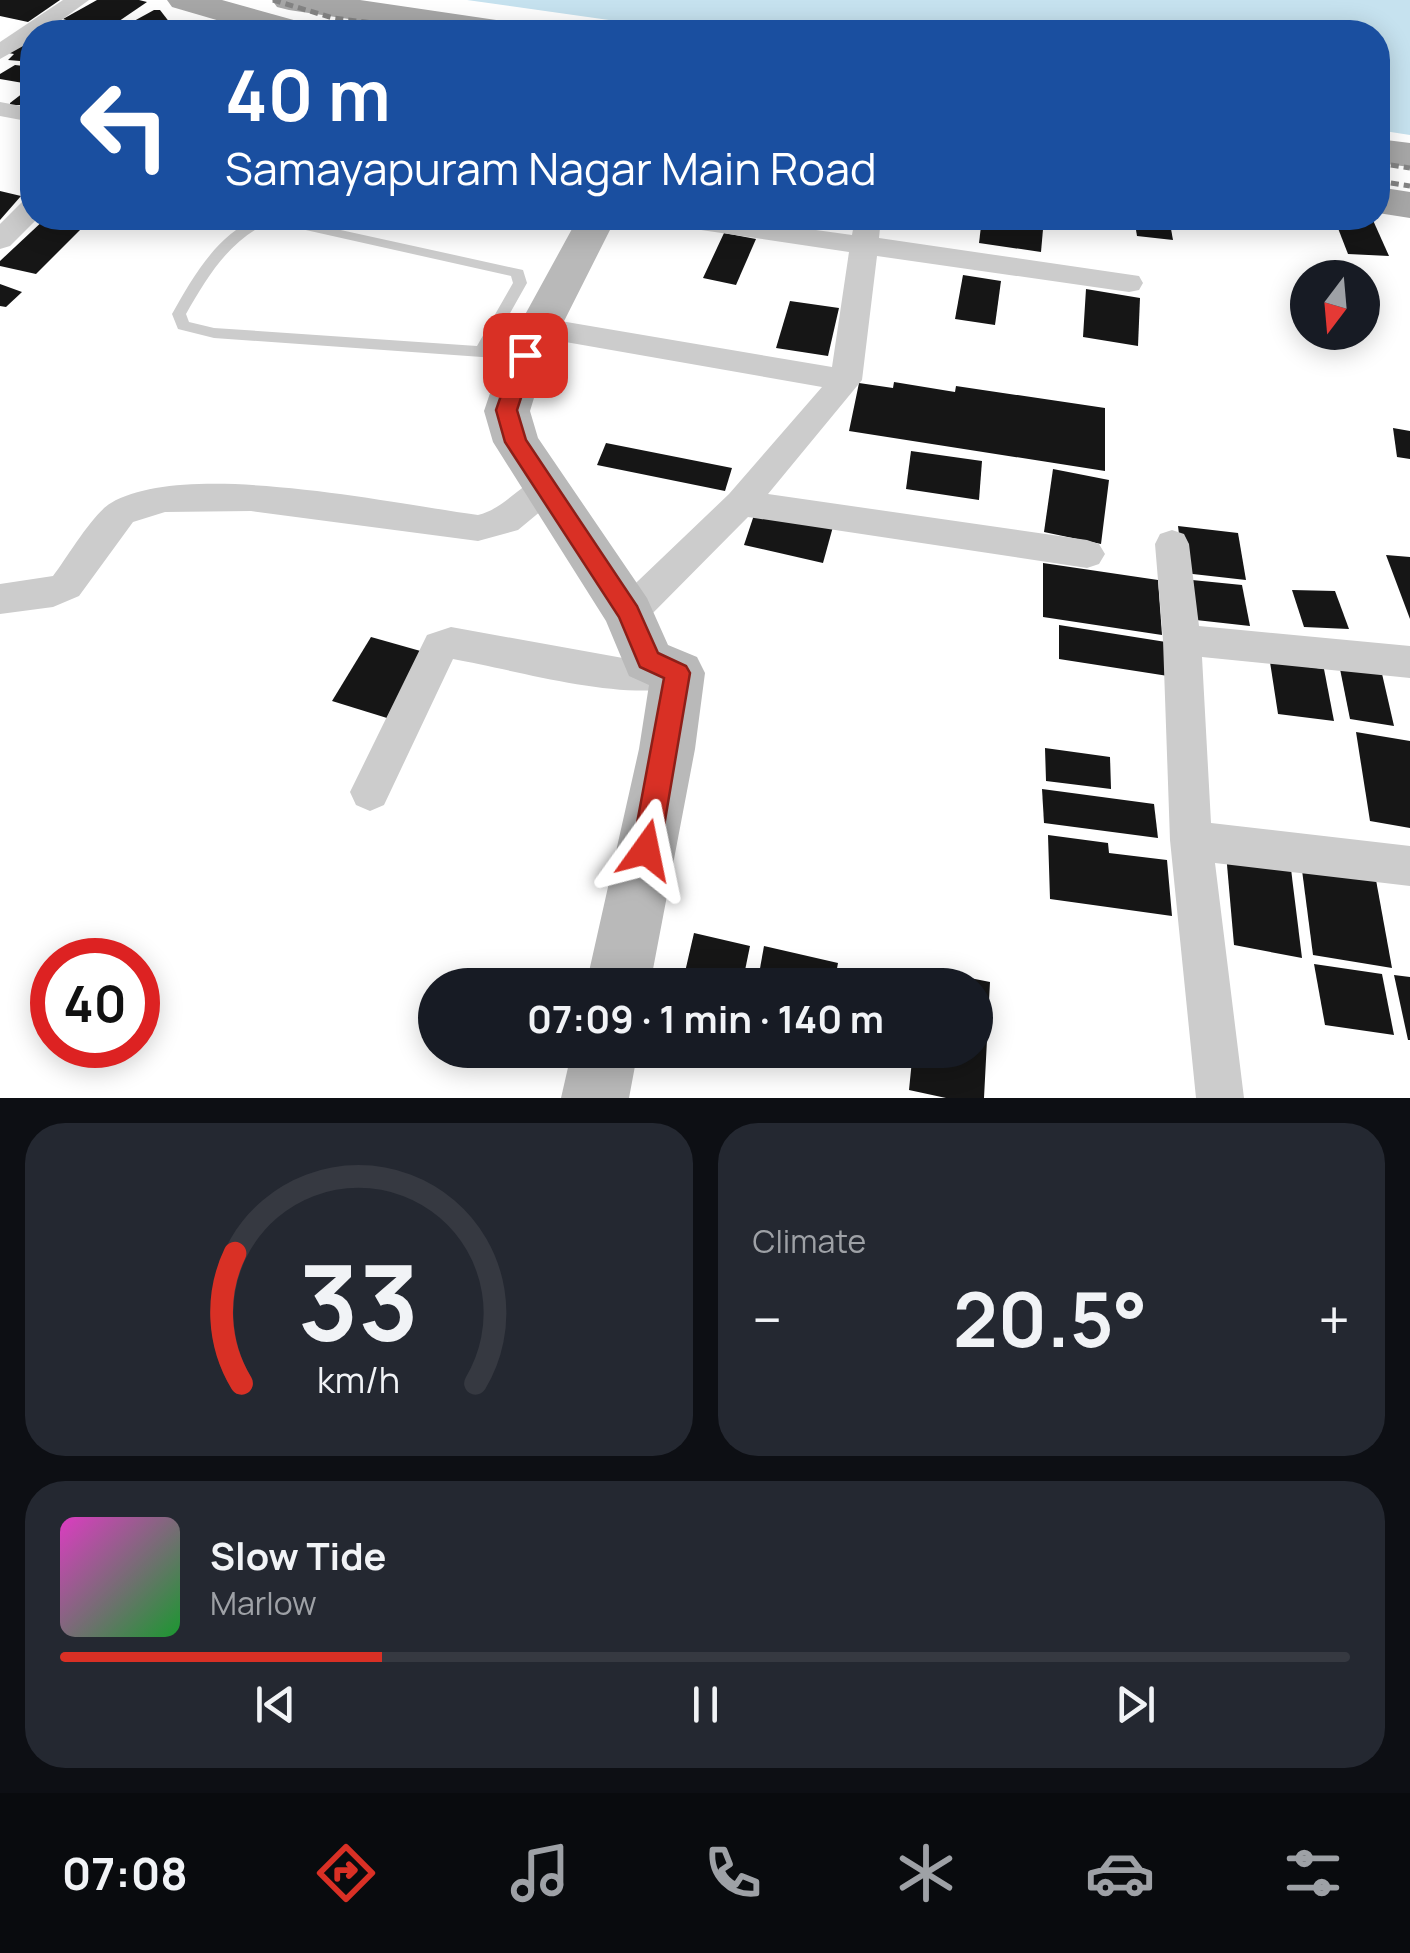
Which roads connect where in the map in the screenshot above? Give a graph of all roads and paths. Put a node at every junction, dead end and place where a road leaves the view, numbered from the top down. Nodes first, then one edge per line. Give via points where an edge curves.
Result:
1 (78, 0) edge
2 (184, 0) edge
3 (289, 0) edge
4 (48, 20) edge
5 (253, 20) edge
6 (423, 20) edge
7 (20, 220) edge
8 (243, 230) edge
9 (323, 230) edge
10 (588, 230) edge
11 (839, 230) edge
12 (866, 232) edge
13 (0, 240) edge
14 (1129, 283) dead end
15 (514, 345) junction
16 (846, 380) junction
17 (547, 487) junction
18 (741, 503) junction
19 (1172, 544) dead end
20 (1087, 554) dead end
21 (0, 599) edge
22 (629, 613) junction
23 (1182, 640) junction
24 (1410, 662) edge
25 (678, 673) junction
26 (370, 792) dead end
27 (1191, 840) junction
28 (1410, 866) edge
29 (622, 968) edge
30 (601, 1068) edge
31 (595, 1098) edge
32 (1220, 1098) edge

1 - 4 street
2 - 5 main road
3 - 6 main road
7 - 13 street
8 - 15 lane via 179,314 183,325 214,334
9 - 15 lane via 518,273
10 - 15 street
11 - 12 street
12 - 14 street
12 - 16 street
15 - 16 street
15 - 17 street via 507,410 516,442
16 - 18 street
17 - 21 street via 506,522 478,528 251,498 143,503 121,513 66,586
17 - 22 street
18 - 20 street
18 - 22 street
19 - 23 street
22 - 25 street via 648,660
23 - 24 street
23 - 27 street
25 - 26 street via 634,676 440,646
25 - 29 street
27 - 28 street
27 - 32 street
30 - 31 street

